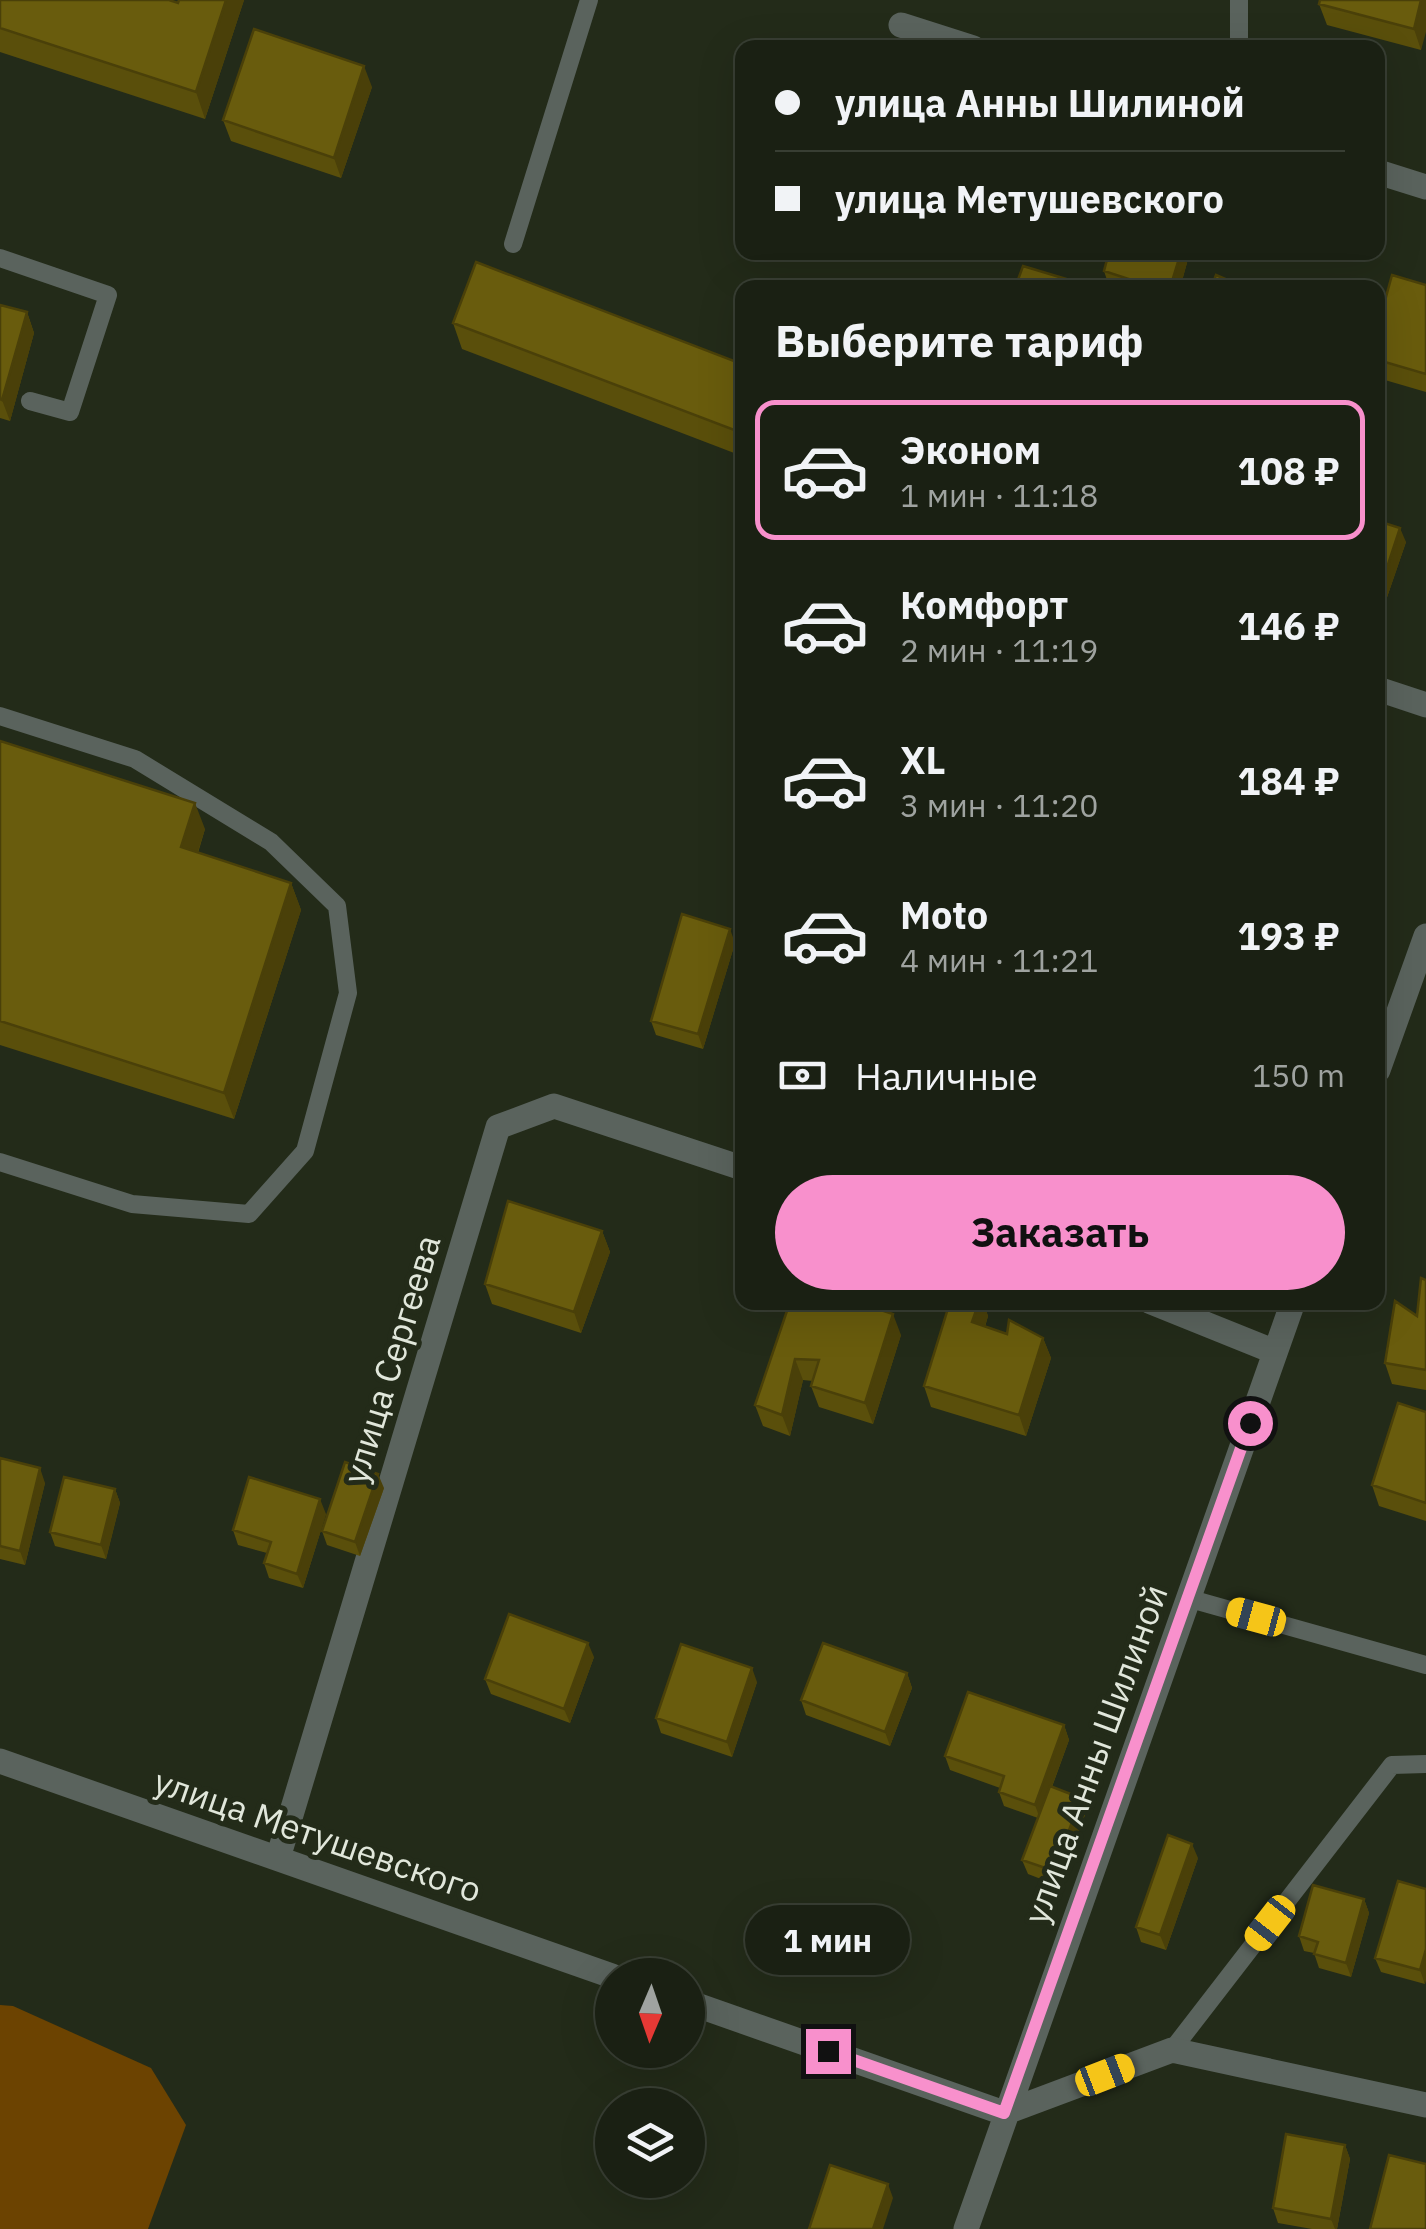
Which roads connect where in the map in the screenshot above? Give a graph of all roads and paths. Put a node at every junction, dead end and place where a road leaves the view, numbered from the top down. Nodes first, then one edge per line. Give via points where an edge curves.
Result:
1 (589, 0) edge
2 (1239, 0) edge
3 (900, 25) dead end
4 (948, 40) edge
5 (1239, 40) edge
6 (1385, 174) edge
7 (1426, 187) edge
8 (513, 244) dead end
9 (0, 258) edge
10 (30, 402) dead end
11 (1385, 692) edge
12 (1426, 705) edge
13 (0, 716) edge
14 (1426, 936) edge
15 (1385, 1050) edge
16 (0, 1162) edge
17 (735, 1166) edge
18 (1170, 1310) edge
19 (1290, 1310) edge
20 (1275, 1352) junction
21 (1187, 1598) junction
22 (1426, 1664) edge
23 (0, 1761) edge
24 (1426, 1764) edge
25 (278, 1858) junction
26 (595, 1970) edge
27 (705, 2008) edge
28 (1172, 2050) junction
29 (1426, 2105) edge
30 (1004, 2113) junction
31 (966, 2229) edge

1 - 8 lane
2 - 5 lane
3 - 4 street
6 - 7 street
9 - 10 lane via 108,294 70,412
11 - 12 street
13 - 16 lane via 135,759 272,842 337,906 348,993 305,1151 249,1214 132,1204
14 - 15 street
17 - 25 street, улица Сергеева via 554,1106 498,1127
18 - 20 street
19 - 20 street, улица Анны Шилиной
20 - 21 street, улица Анны Шилиной
21 - 22 lane
21 - 30 street, улица Анны Шилиной
23 - 25 street, улица Метушевского
24 - 28 lane via 1392,1765
25 - 26 street, улица Метушевского
27 - 30 street
28 - 29 street
28 - 30 street
30 - 31 street, улица Анны Шилиной

